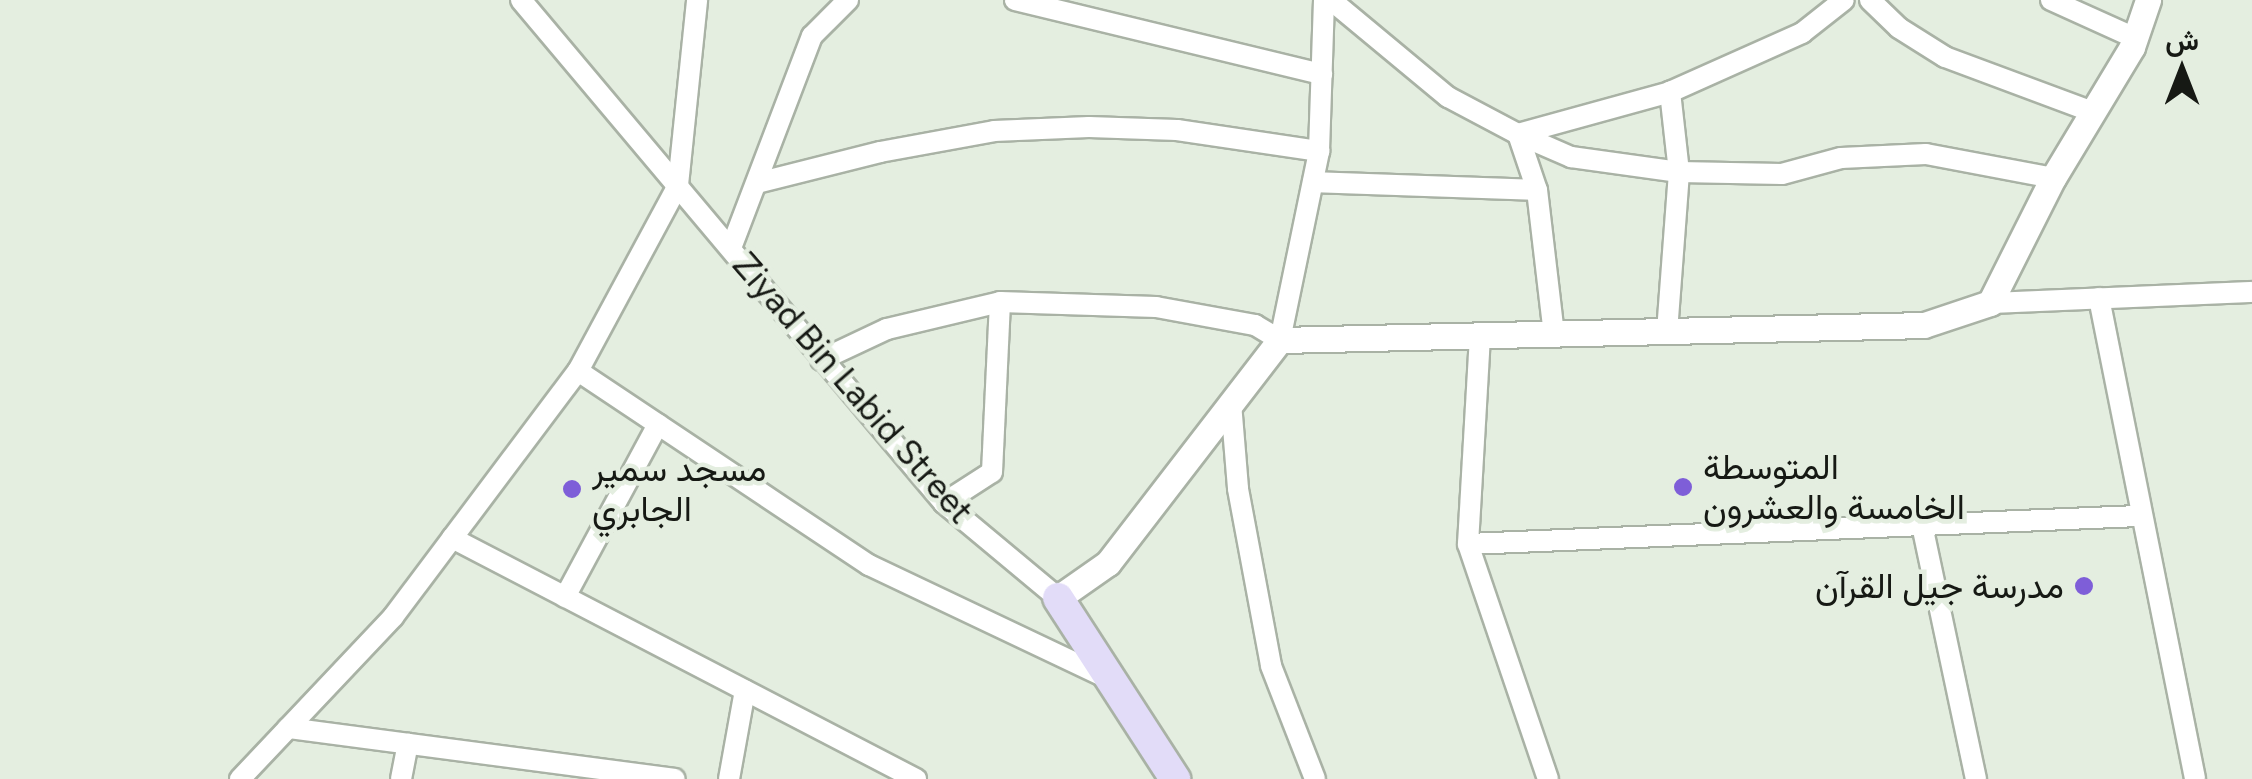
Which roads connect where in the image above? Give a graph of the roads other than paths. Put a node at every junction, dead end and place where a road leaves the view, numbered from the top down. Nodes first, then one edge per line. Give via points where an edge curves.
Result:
1 (521, 0) edge
2 (697, 0) edge
3 (848, 0) edge
4 (1015, 0) edge
5 (1328, 0) edge
6 (1844, 0) edge
7 (1870, 0) edge
8 (2051, 0) edge
9 (2148, 0) edge
10 (2135, 38) junction
11 (1322, 74) junction
12 (1670, 92) junction
13 (2093, 112) junction
14 (1518, 134) junction
15 (1319, 151) junction
16 (1679, 172) junction
17 (2053, 178) junction
18 (1313, 182) junction
19 (756, 183) junction
20 (678, 185) junction
21 (1537, 190) junction
22 (731, 248) junction
23 (2252, 292) edge
24 (2099, 298) junction
25 (1000, 302) junction
26 (1990, 303) junction
27 (1667, 332) junction
28 (1554, 334) junction
29 (1480, 336) junction
30 (1280, 340) junction
31 (821, 360) junction
32 (578, 371) junction
33 (1231, 403) junction
34 (658, 424) junction
35 (944, 503) junction
36 (2140, 516) junction
37 (1922, 525) junction
38 (452, 538) junction
39 (1468, 544) junction
40 (565, 597) junction
41 (1058, 598) junction
42 (1114, 681) junction
43 (745, 690) junction
44 (288, 728) junction
45 (408, 744) junction
46 (613, 775) edge
47 (240, 779) edge
48 (401, 779) edge
49 (675, 779) edge
50 (729, 779) edge
51 (916, 779) edge
52 (1176, 779) edge
53 (1315, 779) edge
54 (1548, 779) edge
55 (1976, 779) edge
56 (2195, 779) edge

1 - 20 street, Ziyad Bin Labid Street
2 - 20 street
3 - 19 street via 812,36
4 - 11 street
5 - 11 street
5 - 14 street via 1448,97
6 - 12 street via 1802,34
7 - 13 street via 1945,57
8 - 10 street
9 - 10 street
10 - 13 street
11 - 15 street
12 - 14 street
12 - 16 street
13 - 17 street
14 - 16 street via 1570,157
14 - 21 street
15 - 18 street
15 - 19 street via 1177,130 994,131
16 - 17 street via 1782,174 1841,158 1926,154
16 - 27 street
17 - 26 street
18 - 21 street
18 - 30 street
19 - 22 street
20 - 22 street, Ziyad Bin Labid Street
20 - 32 street
21 - 28 street
22 - 31 street, Ziyad Bin Labid Street
23 - 24 street
24 - 26 street
24 - 36 street
25 - 30 street via 1156,306 1255,325
25 - 31 street via 887,330
25 - 35 street via 992,472
26 - 27 street via 1924,326
27 - 28 street
28 - 29 street
29 - 30 street
29 - 39 street
30 - 33 street
31 - 35 street, Ziyad Bin Labid Street
32 - 34 street
32 - 38 street
33 - 41 street via 1108,564
33 - 53 street via 1255,594 1272,666
34 - 40 street
34 - 42 street via 870,565
35 - 41 street, Ziyad Bin Labid Street
36 - 37 street
36 - 56 street
37 - 39 street
37 - 55 street
38 - 40 street
38 - 44 street via 393,616
39 - 54 street
40 - 43 street
41 - 42 main road, Ziyad Bin Labid Street
42 - 52 main road, Ziyad Bin Labid Street
43 - 50 street
43 - 51 street
44 - 45 street
44 - 47 street
45 - 46 street
45 - 48 street
46 - 49 street

